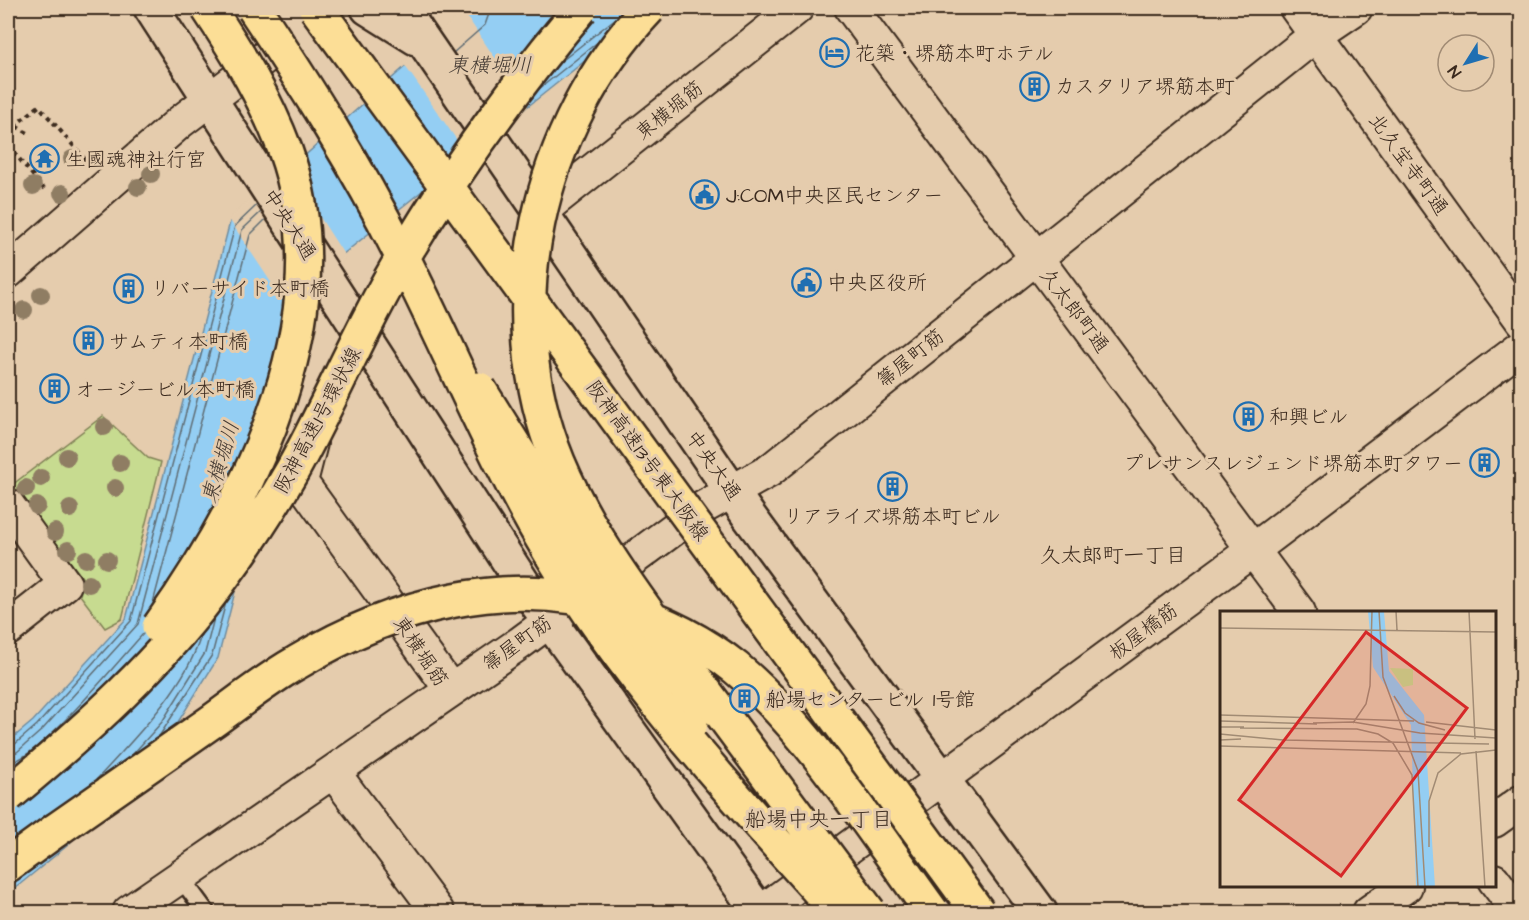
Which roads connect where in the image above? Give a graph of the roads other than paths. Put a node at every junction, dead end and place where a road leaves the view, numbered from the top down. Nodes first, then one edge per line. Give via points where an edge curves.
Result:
1 (152, 8) edge
2 (208, 8) edge
3 (254, 8) edge
4 (316, 8) edge
5 (368, 8) edge
6 (401, 8) edge
7 (581, 8) edge
8 (649, 8) edge
9 (797, 8) edge
10 (851, 8) edge
11 (1296, 8) edge
12 (1356, 8) edge
13 (1316, 35) junction
14 (425, 43) junction
15 (352, 60) dead end
16 (277, 68) joint
17 (208, 99) junction
18 (540, 212) junction
19 (1036, 257) junction
20 (8, 273) edge
21 (1521, 321) edge
22 (1521, 346) edge
23 (370, 347) junction
24 (732, 491) junction
25 (8, 505) edge
26 (1253, 550) junction
27 (1298, 611) edge
28 (549, 621) junction
29 (8, 629) edge
30 (451, 690) junction
31 (334, 773) junction
32 (944, 779) junction
33 (18, 786) edge
34 (1521, 801) edge
35 (1496, 820) edge
36 (8, 865) edge
37 (181, 878) junction
38 (1496, 883) edge
39 (1403, 887) edge
40 (129, 912) edge
41 (206, 912) edge
42 (438, 912) edge
43 (760, 912) edge
44 (826, 912) edge
45 (838, 912) edge
46 (869, 912) edge
47 (932, 912) edge
48 (976, 912) edge
49 (1040, 912) edge
50 (1369, 912) edge
51 (1518, 912) edge

1 - 17 street, 中央大通
2 - 33 main road, bridge via 256,84 286,152 300,214 303,281 297,340 282,395 259,453 200,565 136,659 66,741
3 - 45 main road, bridge via 358,172 512,483 580,600 612,647 710,769
4 - 48 main road, 阪神高速13号東大阪線, bridge
5 - 14 street
6 - 14 street, 中央大通
7 - 33 main road, 阪神高速1号環状線, bridge via 529,70 435,205 395,271 292,471 221,580 133,681
8 - 46 main road, bridge via 628,30 590,85 570,123 535,226 528,282 539,403 558,461 603,548
9 - 18 street, 東横堀筋
10 - 19 street, 久太郎町通
11 - 13 street, 北久宝寺町通
12 - 13 street, 箒屋町筋
13 - 19 street, 箒屋町筋
13 - 21 street, 北久宝寺町通
14 - 18 street, 中央大通
15 - 48 main road, bridge
16 - 17 street
16 - 44 main road, bridge via 661,681
17 - 20 street
17 - 23 street, 中央大通, bridge
18 - 24 street, 中央大通
19 - 24 street, 箒屋町筋 via 769,471
19 - 26 street, 久太郎町通
22 - 26 street, 板屋橋筋
23 - 28 street, 中央大通
23 - 30 street, 東横堀筋 via 336,373 325,388 301,482
24 - 28 street, 箒屋町筋 via 702,508
24 - 32 street, 中央大通
25 - 29 street via 65,584
26 - 27 street, 久太郎町通
26 - 32 street, 板屋橋筋
28 - 30 street, 箒屋町筋
28 - 43 street, 中央大通
30 - 31 street, 東横堀筋
31 - 37 street, 東横堀筋
31 - 42 street
32 - 43 street, 板屋橋筋
32 - 49 street, 中央大通
34 - 35 street
36 - 47 main road, bridge via 295,663 339,641 423,605 463,597 555,593 646,616 691,636 738,669 820,760
37 - 40 street, 東横堀筋
37 - 41 lane
38 - 51 street
39 - 50 street

